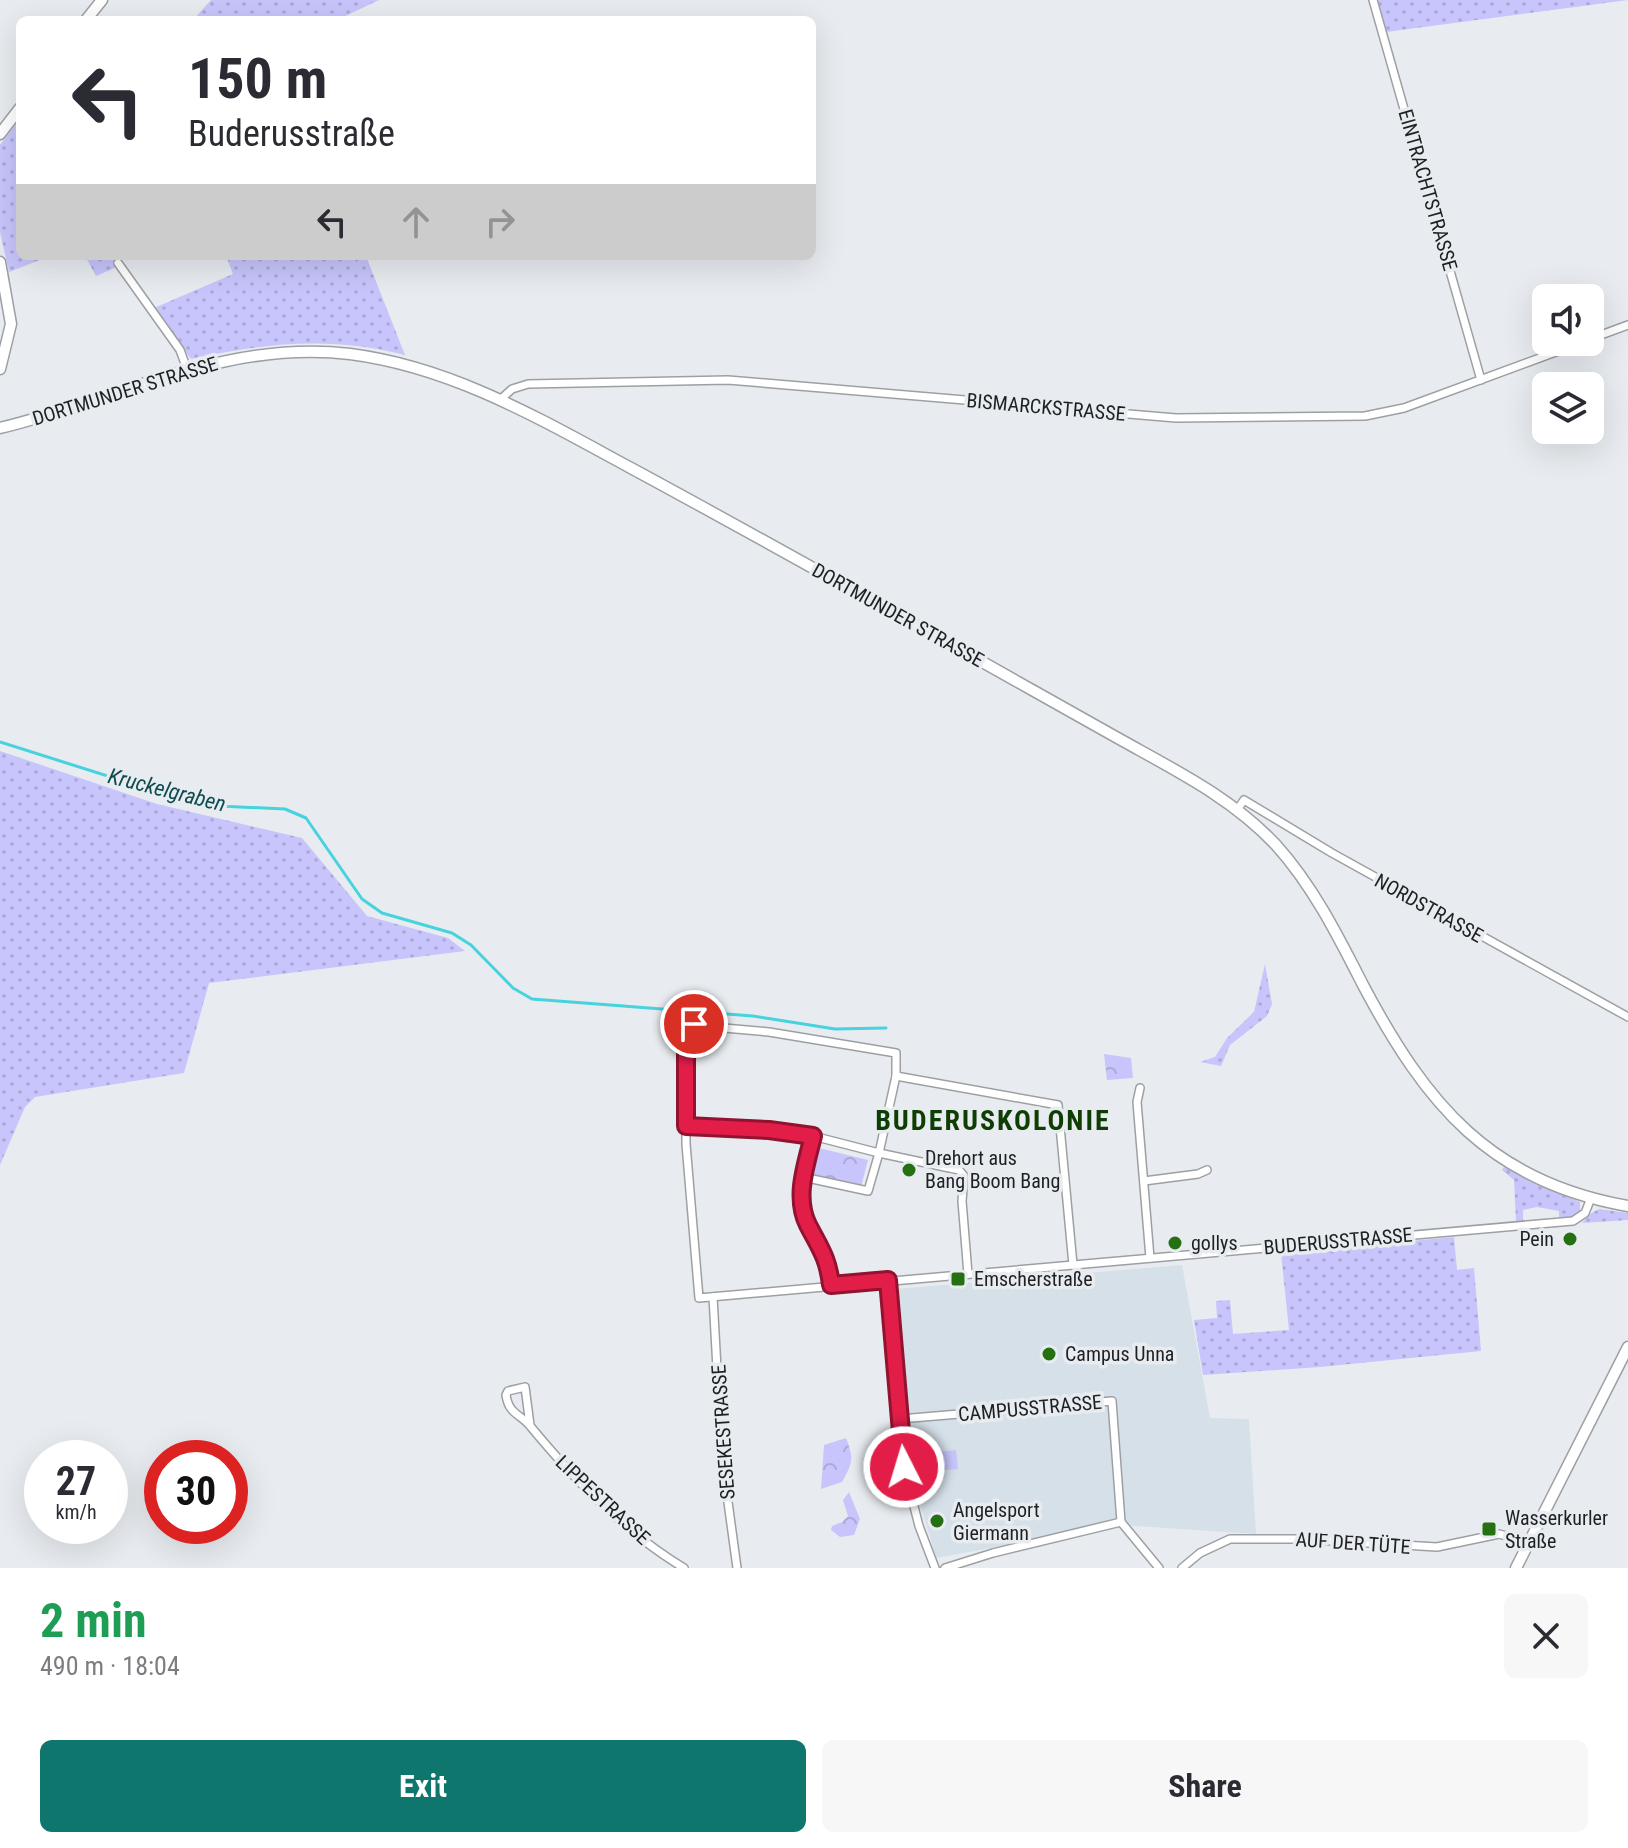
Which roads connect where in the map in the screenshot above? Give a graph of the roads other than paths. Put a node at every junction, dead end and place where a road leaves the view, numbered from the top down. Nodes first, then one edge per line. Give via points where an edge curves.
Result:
1 (102, 0) edge
2 (1373, 0) edge
3 (89, 16) edge
4 (16, 113) edge
5 (0, 134) edge
6 (0, 262) edge
7 (118, 263) dead end
8 (1628, 325) edge
9 (1604, 334) edge
10 (4, 342) edge
11 (1545, 356) edge
12 (0, 369) edge
13 (187, 369) junction
14 (1481, 380) junction
15 (501, 399) junction
16 (0, 428) edge
17 (1237, 810) junction
18 (1628, 1017) edge
19 (896, 1076) junction
20 (1140, 1088) dead end
21 (686, 1126) junction
22 (813, 1136) junction
23 (879, 1153) junction
24 (1207, 1170) dead end
25 (803, 1177) junction
26 (1144, 1181) junction
27 (1591, 1198) junction
28 (1628, 1206) edge
29 (1150, 1258) junction
30 (1073, 1265) junction
31 (968, 1274) junction
32 (888, 1280) junction
33 (831, 1285) junction
34 (713, 1297) junction
35 (1628, 1347) edge
36 (900, 1419) junction
37 (530, 1425) junction
38 (1121, 1522) junction
39 (1529, 1542) junction
40 (684, 1568) edge
41 (737, 1568) edge
42 (935, 1568) edge
43 (945, 1568) edge
44 (1159, 1568) edge
45 (1182, 1568) edge
46 (1516, 1568) edge

1 - 3 main road
2 - 14 street, EINTRACHTSTRASSE
4 - 5 main road
6 - 10 main road via 11,324
7 - 13 street via 180,350
8 - 9 street
10 - 12 main road
11 - 14 street, BISMARCKSTRASSE
13 - 15 main road, DORTMUNDER STRASSE via 274,355 347,354 439,375
13 - 16 main road, DORTMUNDER STRASSE
14 - 15 street, BISMARCKSTRASSE via 1365,416 1176,418 728,380 528,384
15 - 17 main road, DORTMUNDER STRASSE via 1016,681
17 - 18 street, NORDSTRASSE via 1244,800
17 - 27 main road, DORTMUNDER STRASSE via 1270,839 1316,898 1409,1065 1459,1125 1521,1171
19 - 21 street via 896,1053 690,1025
19 - 23 street
19 - 30 street via 1058,1105
20 - 26 street
21 - 22 street
21 - 34 street via 699,1298
22 - 23 street
22 - 25 street
23 - 25 street via 868,1191
23 - 31 street via 962,1172
24 - 26 street
25 - 33 street via 805,1216 824,1252
26 - 29 street
27 - 28 main road, DORTMUNDER STRASSE
27 - 29 street, BUDERUSSTRASSE via 1585,1213 1573,1221
29 - 30 street, BUDERUSSTRASSE
30 - 31 street, BUDERUSSTRASSE
31 - 32 street, BUDERUSSTRASSE
32 - 33 street, BUDERUSSTRASSE
32 - 36 street
33 - 34 street, BUDERUSSTRASSE
34 - 41 street, SESEKESTRASSE via 722,1458
35 - 39 main road
36 - 38 street, CAMPUSSTRASSE via 1112,1401
36 - 42 street via 907,1478
37 - 37 street, LIPPESTRASSE via 510,1409 508,1391 525,1387
37 - 40 street, LIPPESTRASSE via 595,1498 635,1535
38 - 43 street
38 - 44 street
39 - 45 street, AUF DER TÜTE via 1499,1534 1437,1547 1230,1539
39 - 46 main road

